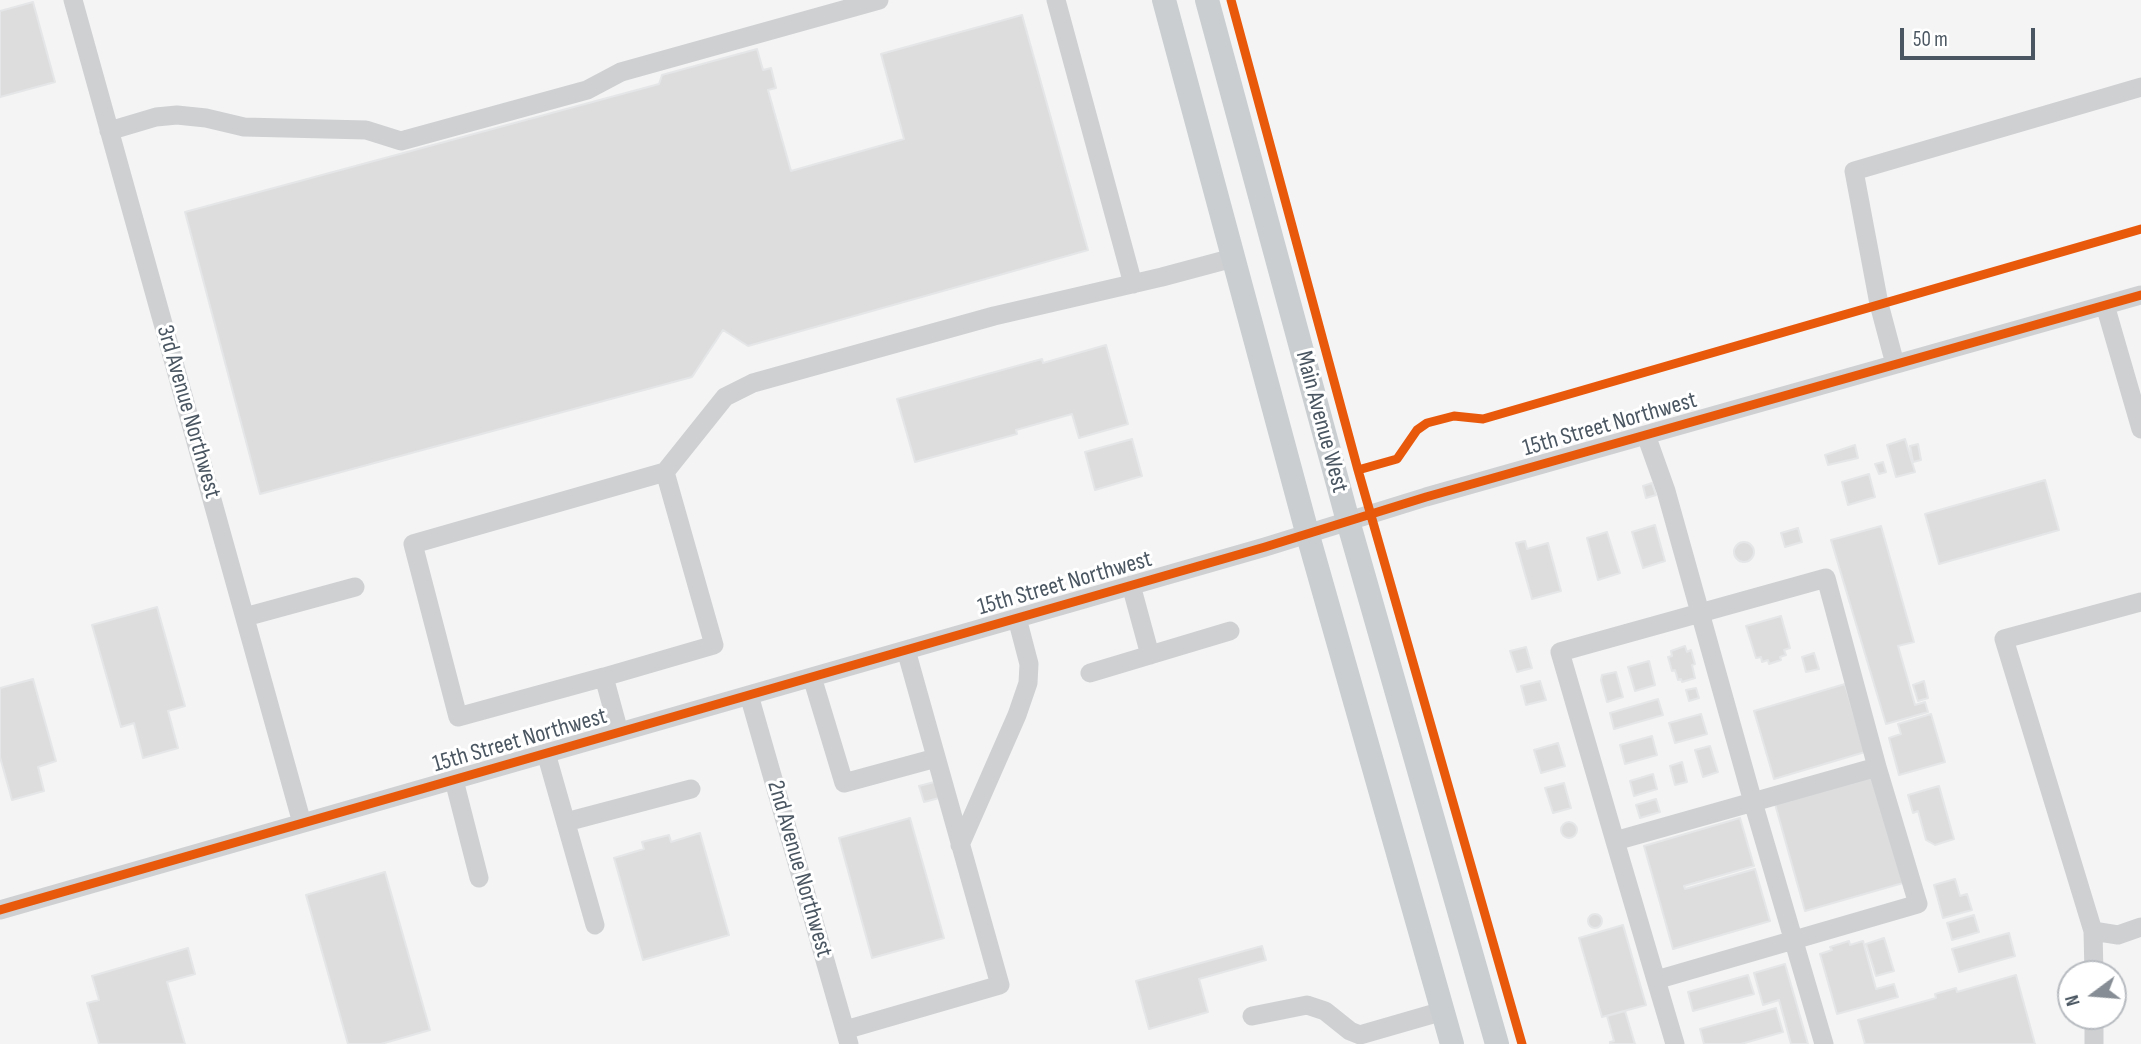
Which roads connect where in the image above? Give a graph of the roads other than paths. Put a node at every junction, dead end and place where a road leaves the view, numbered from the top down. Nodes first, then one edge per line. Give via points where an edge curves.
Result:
1 (73, 0) edge
2 (879, 0) edge
3 (1056, 0) edge
4 (1164, 0) edge
5 (1207, 0) edge
6 (2141, 88) edge
7 (109, 131) junction
8 (1233, 258) junction
9 (1133, 284) junction
10 (2141, 295) edge
11 (2105, 305) junction
12 (1895, 364) junction
13 (2141, 429) edge
14 (1646, 435) junction
15 (665, 472) junction
16 (1348, 521) junction
17 (1307, 532) junction
18 (1131, 585) junction
19 (355, 586) dead end
20 (2141, 602) edge
21 (1700, 613) junction
22 (245, 617) junction
23 (1017, 618) junction
24 (1230, 632) dead end
25 (906, 650) junction
26 (1150, 655) junction
27 (1090, 673) dead end
28 (604, 677) junction
29 (812, 677) junction
30 (749, 695) junction
31 (619, 732) junction
32 (546, 753) junction
33 (936, 758) junction
34 (1877, 767) junction
35 (454, 780) junction
36 (691, 789) dead end
37 (1753, 802) junction
38 (566, 822) junction
39 (302, 823) junction
40 (1615, 841) junction
41 (960, 845) junction
42 (478, 878) dead end
43 (0, 910) edge
44 (595, 925) dead end
45 (2141, 927) edge
46 (2093, 932) junction
47 (1794, 940) junction
48 (2094, 960) edge
49 (1656, 980) junction
50 (1443, 1011) junction
51 (1252, 1016) dead end
52 (847, 1037) edge
53 (1452, 1044) edge
54 (1497, 1044) edge
55 (1675, 1044) edge
56 (1824, 1044) edge

1 - 7 street, 3rd Avenue Northwest
2 - 7 street via 621,72 587,90 401,141 366,131 244,127 177,116 156,117
3 - 9 street
4 - 8 main road, Main Avenue West
5 - 16 main road, Main Avenue West
6 - 12 street via 1854,171
7 - 22 street, 3rd Avenue Northwest
8 - 9 street
8 - 17 main road, Main Avenue West
9 - 15 street via 994,316 753,383 725,397
10 - 11 street, 15th Street Northwest
11 - 12 street, 15th Street Northwest
11 - 13 street
12 - 14 street, 15th Street Northwest
14 - 16 street, 15th Street Northwest
14 - 21 street
15 - 28 street via 713,645
15 - 28 street via 413,544 457,717
16 - 17 street, 15th Street Northwest
16 - 54 main road, Main Avenue West
17 - 18 street, 15th Street Northwest
17 - 50 main road, Main Avenue West
18 - 23 street, 15th Street Northwest
18 - 26 street
19 - 22 street
20 - 46 street via 2004,639
21 - 34 street via 1826,578
21 - 37 street
21 - 40 street via 1560,652
22 - 39 street, 3rd Avenue Northwest
23 - 25 street, 15th Street Northwest
23 - 41 street via 1029,664 1028,683
24 - 26 street
25 - 29 street, 15th Street Northwest
25 - 33 street
26 - 27 street
28 - 31 street
29 - 30 street, 15th Street Northwest
29 - 33 street via 844,783
30 - 31 street, 15th Street Northwest
30 - 52 street, 2nd Avenue Northwest
31 - 32 street, 15th Street Northwest
32 - 35 street, 15th Street Northwest
32 - 38 street
33 - 41 street
34 - 37 street
34 - 47 street via 1918,904
35 - 39 street, 15th Street Northwest
35 - 42 street
36 - 38 street
37 - 40 street
37 - 47 street
38 - 44 street
39 - 43 street, 15th Street Northwest
40 - 49 street
41 - 52 street via 1000,985
45 - 46 street via 2118,934
46 - 48 street
47 - 49 street
47 - 56 street
49 - 55 street
50 - 51 street via 1360,1035 1325,1011 1307,1005
50 - 53 main road, Main Avenue West

